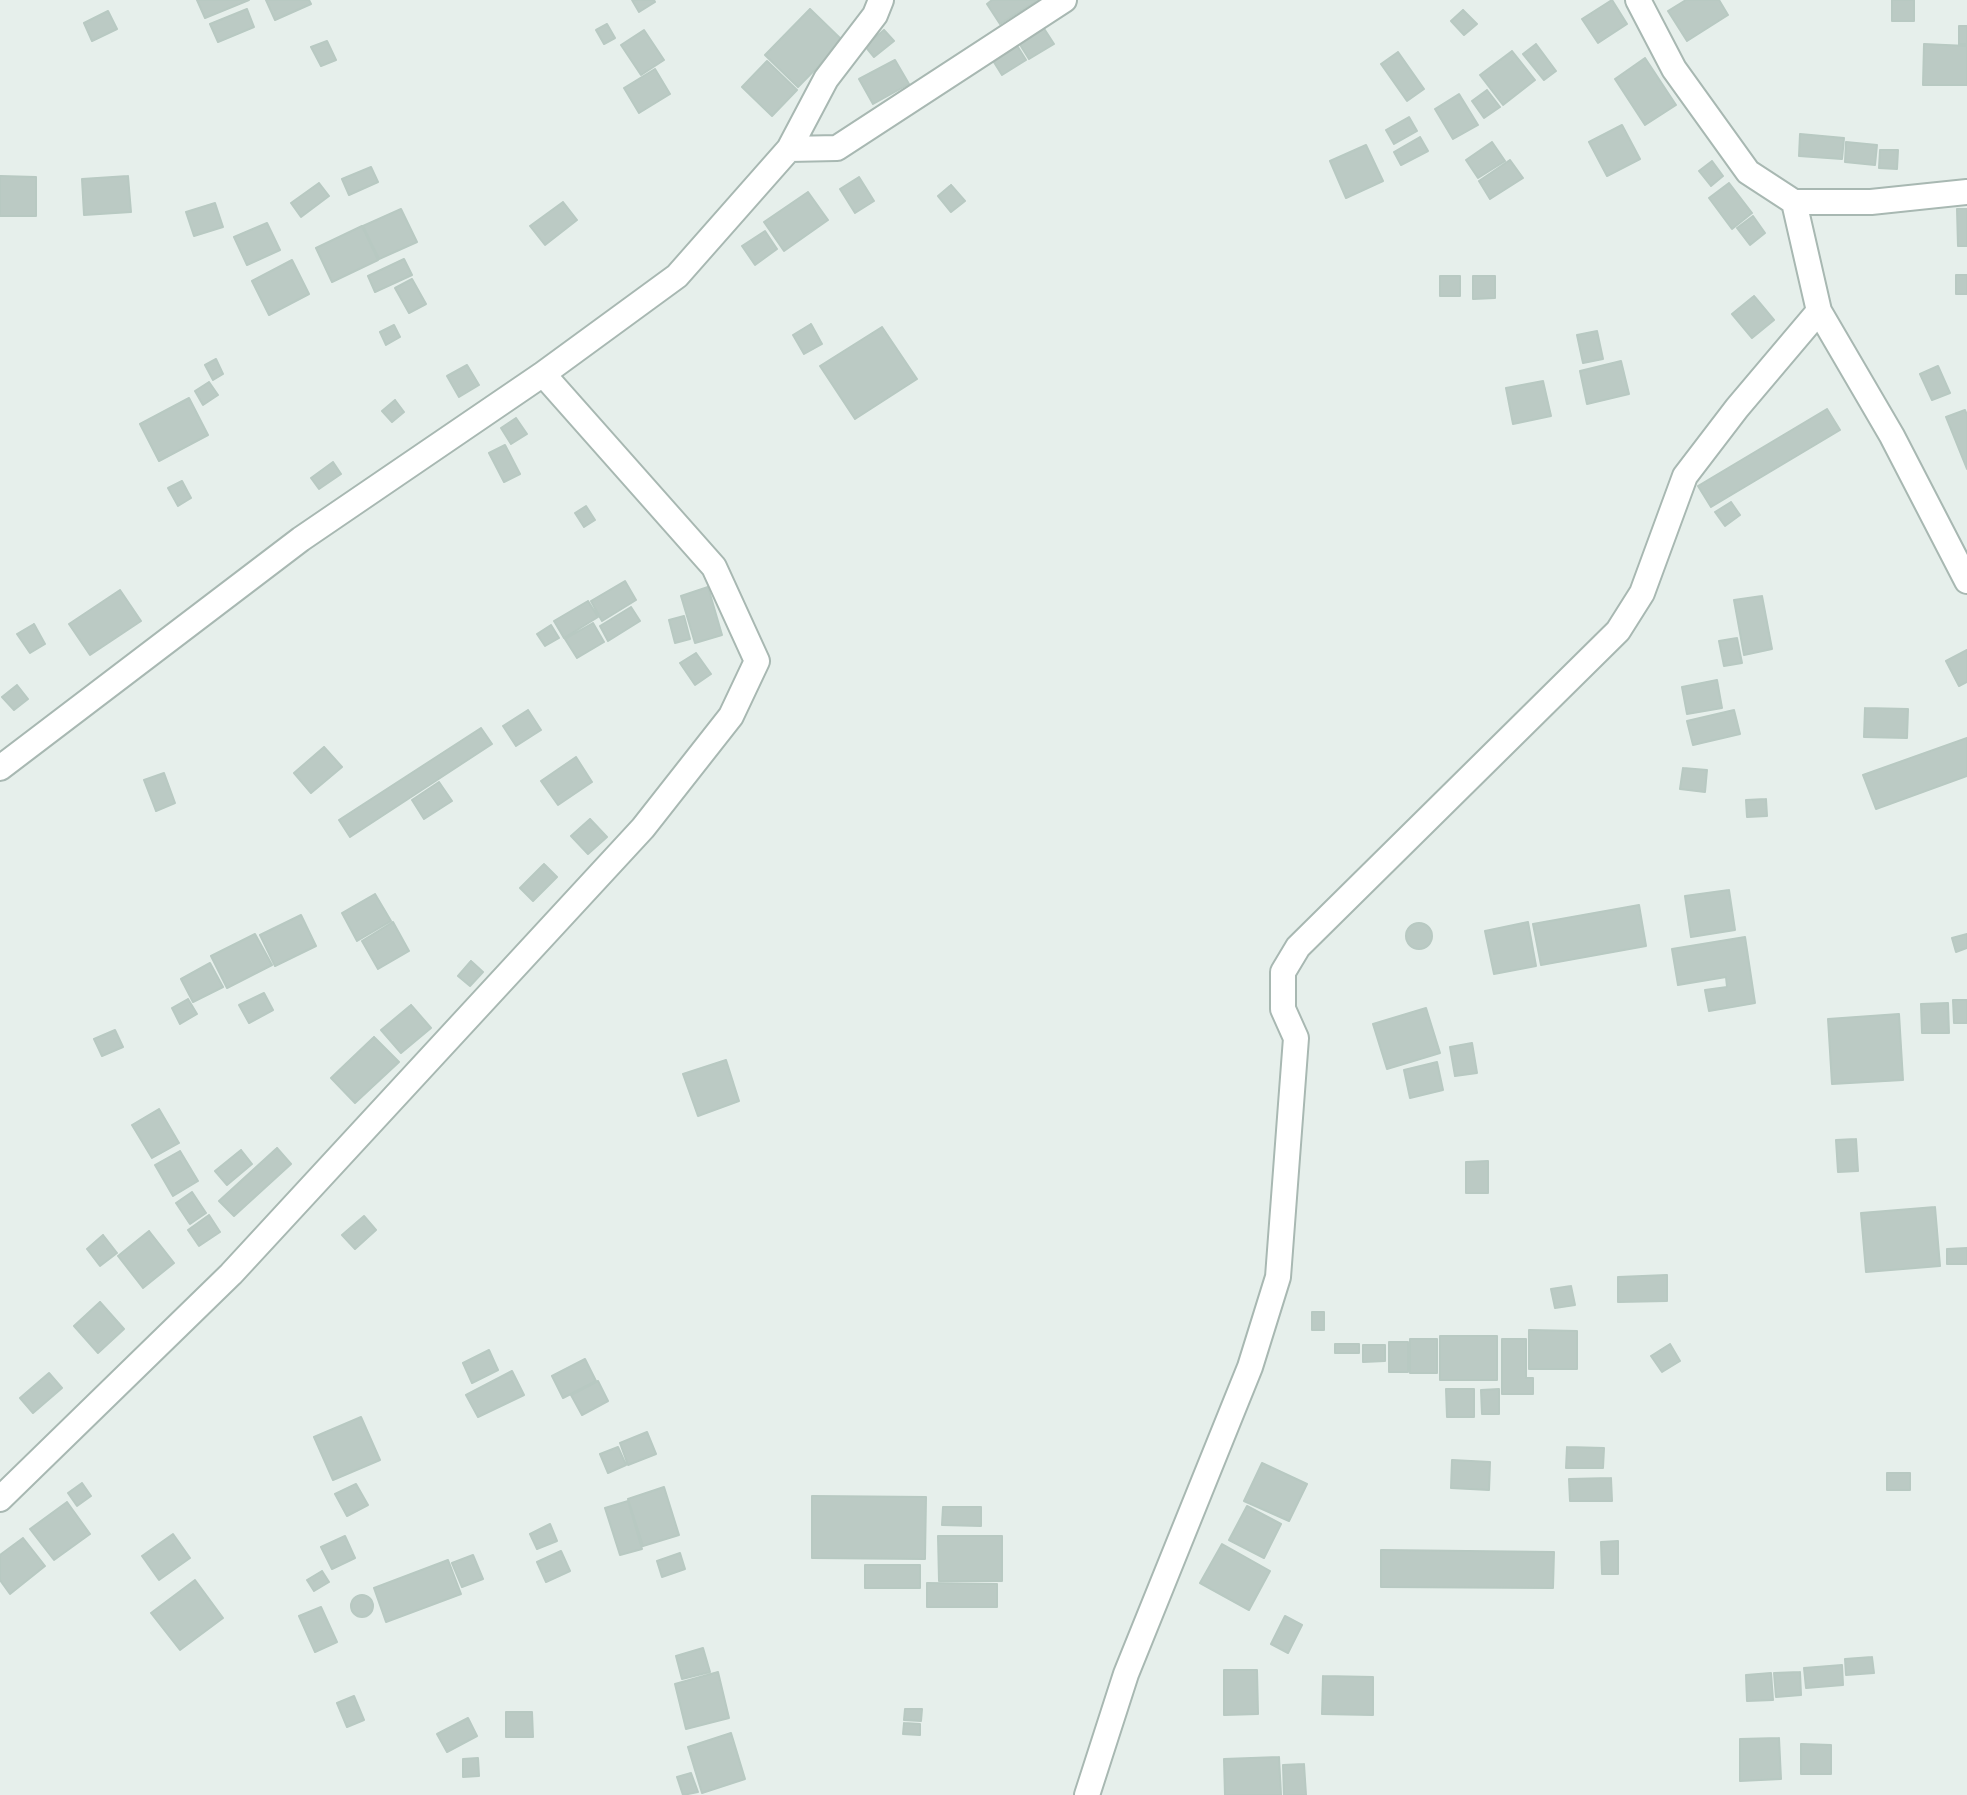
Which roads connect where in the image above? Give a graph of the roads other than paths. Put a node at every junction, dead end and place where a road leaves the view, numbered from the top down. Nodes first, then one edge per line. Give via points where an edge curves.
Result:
1 (881, 0) edge
2 (1064, 0) edge
3 (1638, 0) edge
4 (789, 149) junction
5 (1967, 192) edge
6 (1794, 202) junction
7 (1819, 311) junction
8 (543, 374) junction
9 (1967, 581) edge
10 (0, 768) edge
11 (0, 1499) edge
12 (1087, 1795) edge

1 - 4 street via 826,79
2 - 4 street via 837,148
3 - 6 street via 1674,69 1748,172
4 - 8 street via 677,276
5 - 6 street via 1871,202
6 - 7 street
7 - 9 street
7 - 12 street via 1685,476 1642,593 1618,631 1298,947 1283,972 1283,1009 1296,1038 1278,1277 1250,1367 1126,1674
8 - 10 street via 301,539
8 - 11 street via 714,567 757,661 731,716 643,828 231,1274

